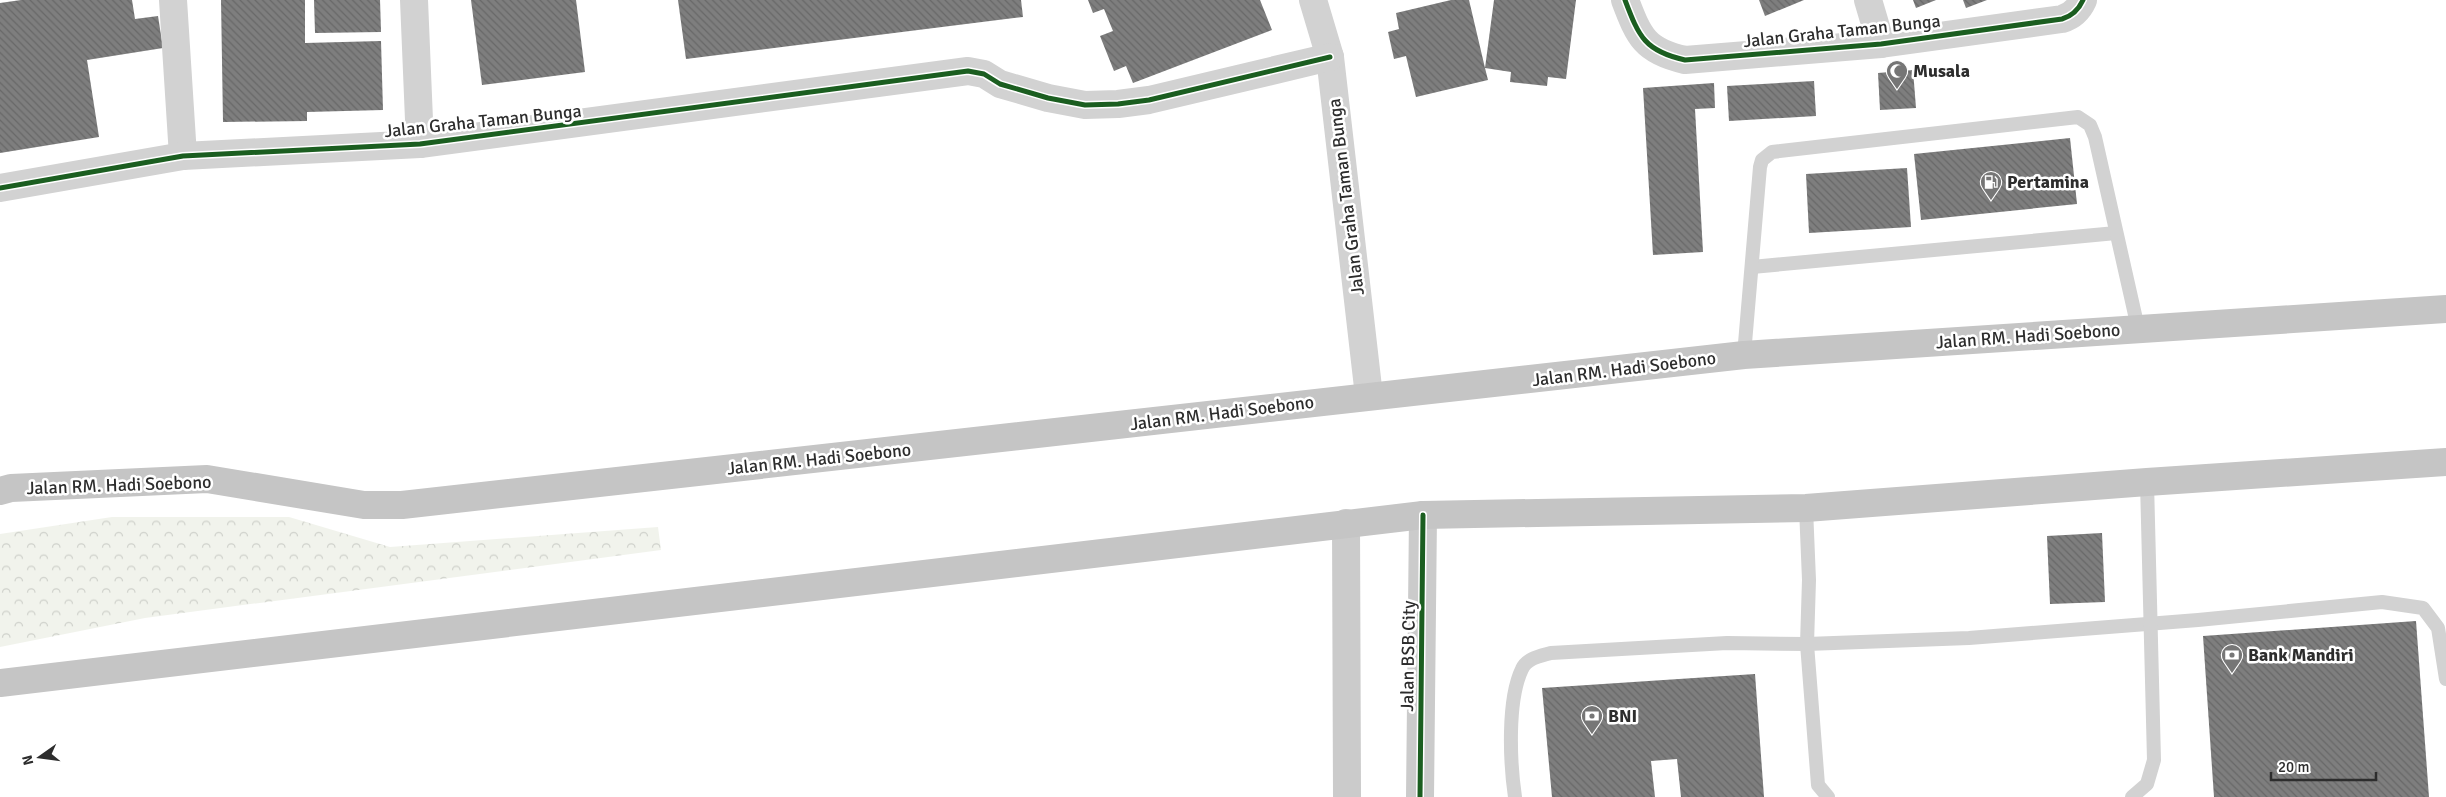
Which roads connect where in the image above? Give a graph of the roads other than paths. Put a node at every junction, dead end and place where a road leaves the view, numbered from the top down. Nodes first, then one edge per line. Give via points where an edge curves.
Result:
1 (173, 0) edge
2 (414, 0) edge
3 (1313, 0) edge
4 (1625, 0) edge
5 (1868, 0) edge
6 (2083, 0) edge
7 (1881, 44) junction
8 (1330, 57) junction
9 (420, 144) junction
10 (183, 156) junction
11 (0, 188) edge
12 (2116, 233) junction
13 (1752, 267) junction
14 (2446, 309) edge
15 (2138, 328) junction
16 (1744, 356) junction
17 (1369, 396) junction
18 (2446, 462) edge
19 (2147, 482) junction
20 (0, 491) edge
21 (1806, 508) junction
22 (1423, 515) junction
23 (1346, 523) junction
24 (2152, 624) junction
25 (1806, 644) junction
26 (2446, 679) edge
27 (0, 683) edge
28 (1347, 797) edge
29 (1420, 797) edge
30 (1515, 797) edge
31 (1828, 797) edge
32 (2132, 797) edge

1 - 10 street
2 - 9 street, Jalan Graha Taman Bunga
3 - 8 street, Jalan Graha Taman Bunga
4 - 7 street, Jalan Graha Taman Bunga via 1636,28 1647,44 1664,55 1685,60
5 - 7 street, Jalan Graha Taman Bunga
6 - 7 street, Jalan Graha Taman Bunga via 2077,9 2062,19
8 - 9 street, Jalan Graha Taman Bunga via 1149,100 1118,104 1085,105 1048,98 968,71
8 - 17 street, Jalan Graha Taman Bunga
9 - 10 street, Jalan Graha Taman Bunga
10 - 11 street, Jalan Graha Taman Bunga
12 - 13 lane
12 - 13 lane via 2095,137 2090,125 2078,116 1772,152 1762,160 1760,167
12 - 15 lane
13 - 16 lane
14 - 15 main road, Jalan RM. Hadi Soebono
15 - 16 main road, Jalan RM. Hadi Soebono
16 - 17 main road, Jalan RM. Hadi Soebono
17 - 20 main road, Jalan RM. Hadi Soebono via 402,505 364,505 207,479
18 - 19 main road
19 - 21 main road
19 - 24 lane
21 - 22 main road
21 - 25 lane via 1809,580
22 - 23 main road
22 - 29 street, Jalan BSB City
23 - 27 main road
23 - 28 street
24 - 25 lane via 1970,638
24 - 26 lane via 2382,602 2409,604 2423,608 2438,628
24 - 32 lane via 2154,760 2147,784
25 - 30 lane via 1651,646 1551,653 1534,658 1522,668 1512,709
25 - 31 lane via 1818,785

